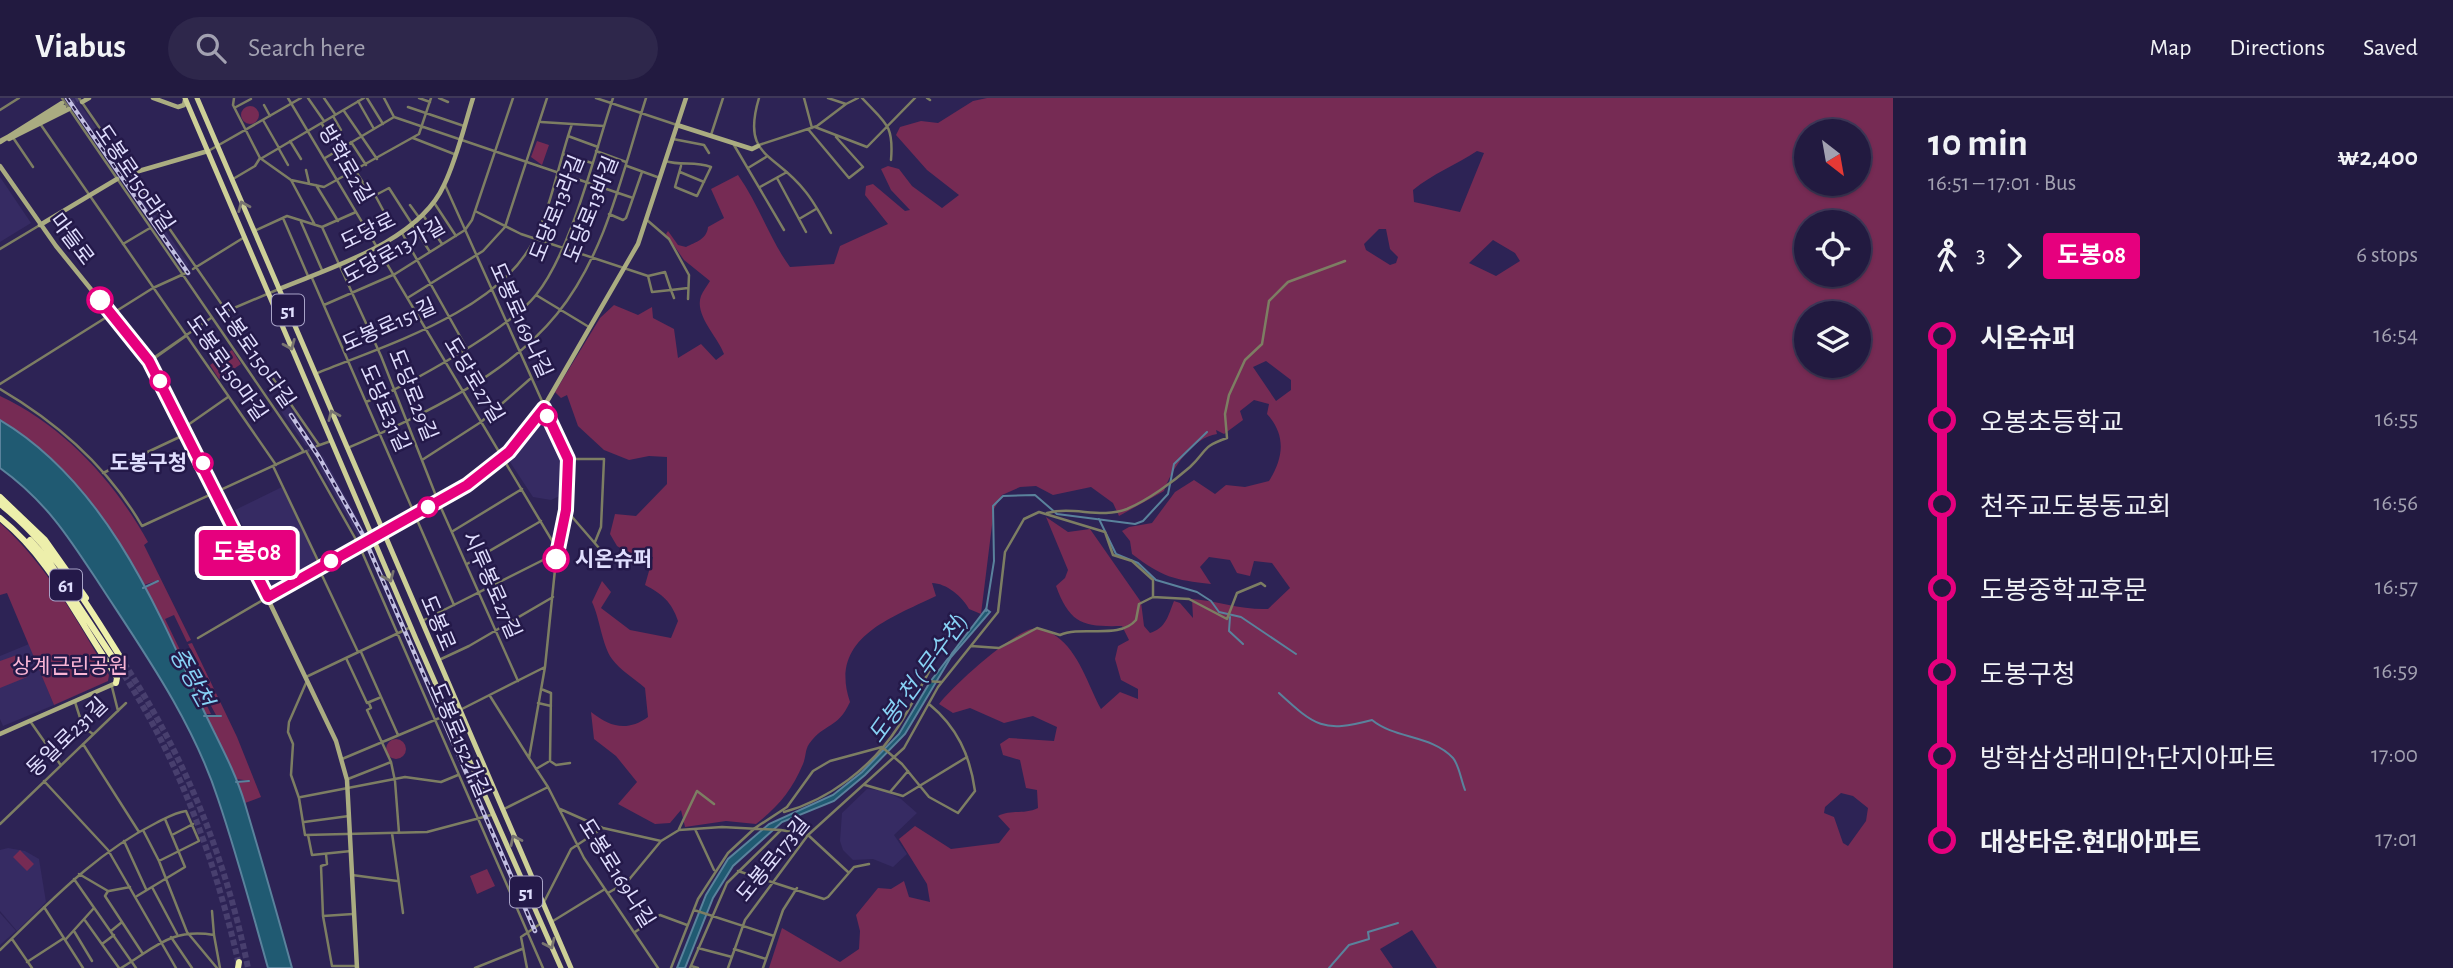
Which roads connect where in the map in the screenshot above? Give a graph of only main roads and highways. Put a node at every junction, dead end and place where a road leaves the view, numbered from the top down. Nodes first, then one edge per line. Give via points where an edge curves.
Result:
1 (185, 99) edge
2 (198, 99) edge
3 (0, 497) edge
4 (0, 504) edge
5 (0, 516) edge
6 (113, 645) junction
7 (114, 684) road end
8 (561, 968) edge
9 (571, 968) edge

1 -> 8 main road, 도봉로 / 51
9 -> 2 main road, 도봉로 / 51
3 - 6 highway via 64,563
4 - 6 highway, 61 via 53,557
5 - 6 highway, 61 via 48,560 121,665
5 - 7 highway via 31,547 67,596 117,678

